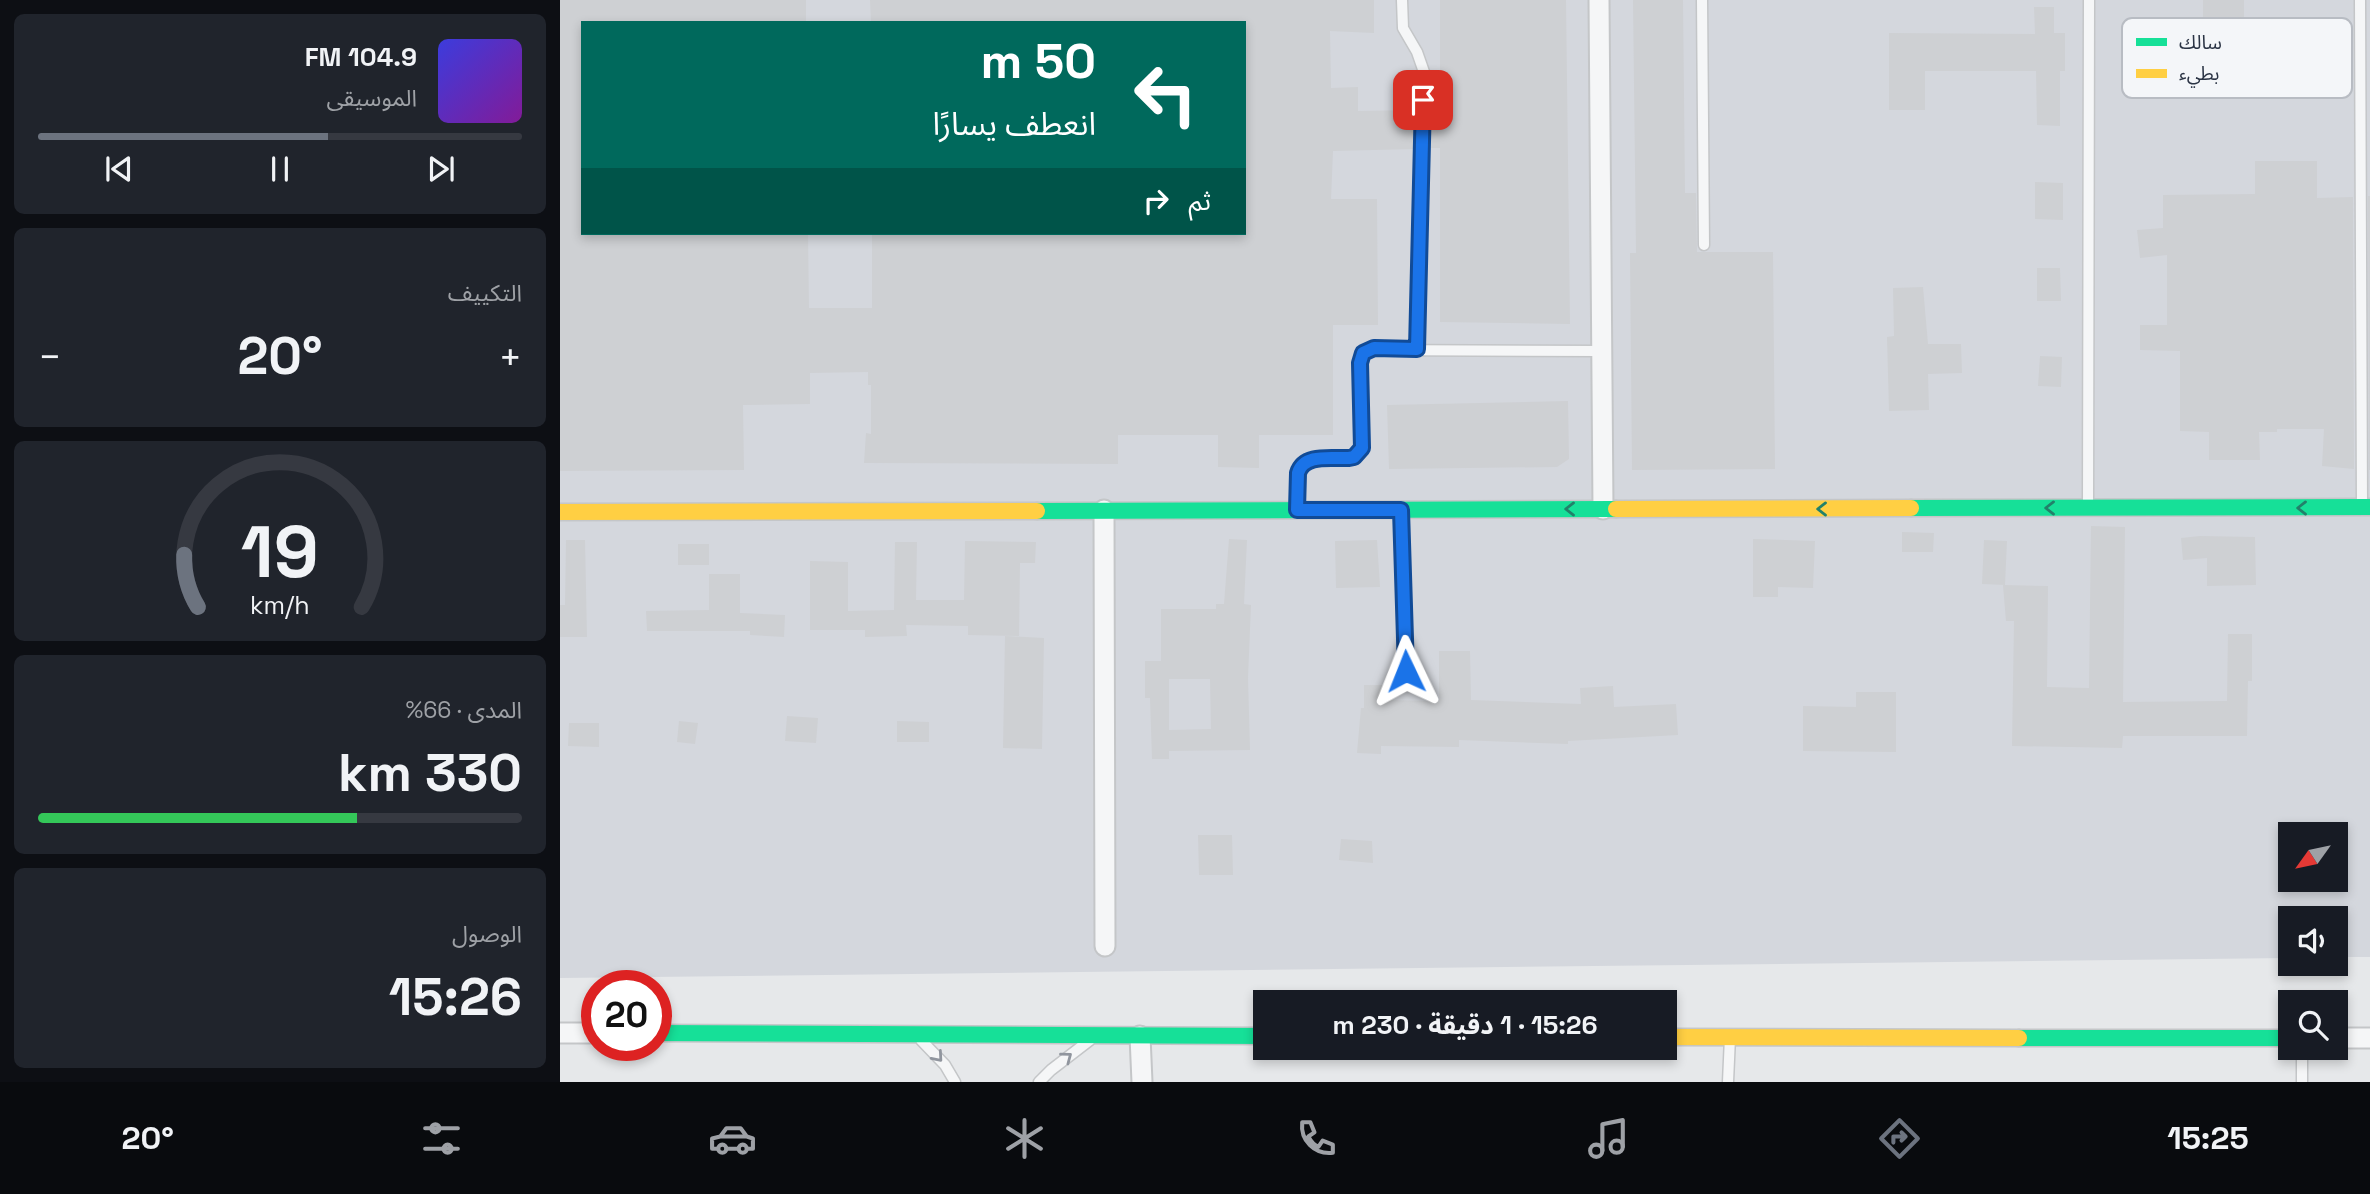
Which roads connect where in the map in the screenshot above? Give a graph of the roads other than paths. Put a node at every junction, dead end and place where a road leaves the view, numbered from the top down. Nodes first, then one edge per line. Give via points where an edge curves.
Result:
1 (1402, 0) edge
2 (1599, 0) edge
3 (1702, 0) edge
4 (2089, 0) edge
5 (2360, 0) edge
6 (1704, 245) dead end
7 (1417, 349) junction
8 (1601, 351) junction
9 (2366, 507) edge
10 (2088, 508) junction
11 (1603, 509) junction
12 (1104, 510) junction
13 (1297, 510) junction
14 (1401, 510) junction
15 (560, 512) edge
16 (1406, 671) dead end
17 (1105, 946) dead end
18 (560, 1033) edge
19 (581, 1033) edge
20 (672, 1033) edge
21 (916, 1035) junction
22 (1097, 1035) junction
23 (1140, 1036) junction
24 (1253, 1036) edge
25 (1677, 1037) edge
26 (1730, 1037) junction
27 (2278, 1038) edge
28 (2348, 1038) edge
29 (2370, 1038) edge
30 (2302, 1060) edge
31 (955, 1082) edge
32 (1039, 1082) edge
33 (1142, 1082) edge
34 (1728, 1082) edge
35 (2302, 1082) edge

1 - 7 lane via 1403,28 1424,72
2 - 8 street
3 - 6 lane
4 - 10 lane
5 - 9 lane
7 - 8 lane
7 - 13 lane via 1374,348 1363,353 1362,448 1354,457 1312,459 1302,464
8 - 11 street
9 -> 10 main road
10 -> 11 main road
11 -> 14 main road
12 - 13 main road
12 - 15 main road
12 - 17 street
13 - 14 main road
14 - 16 lane
18 - 19 street
20 - 21 main road
21 - 22 main road
21 -> 31 lane via 935,1052
22 - 23 main road
32 -> 22 lane
23 - 24 main road
23 - 33 street
25 - 26 main road
26 - 27 main road
26 - 34 lane
28 - 29 street
30 - 35 lane

